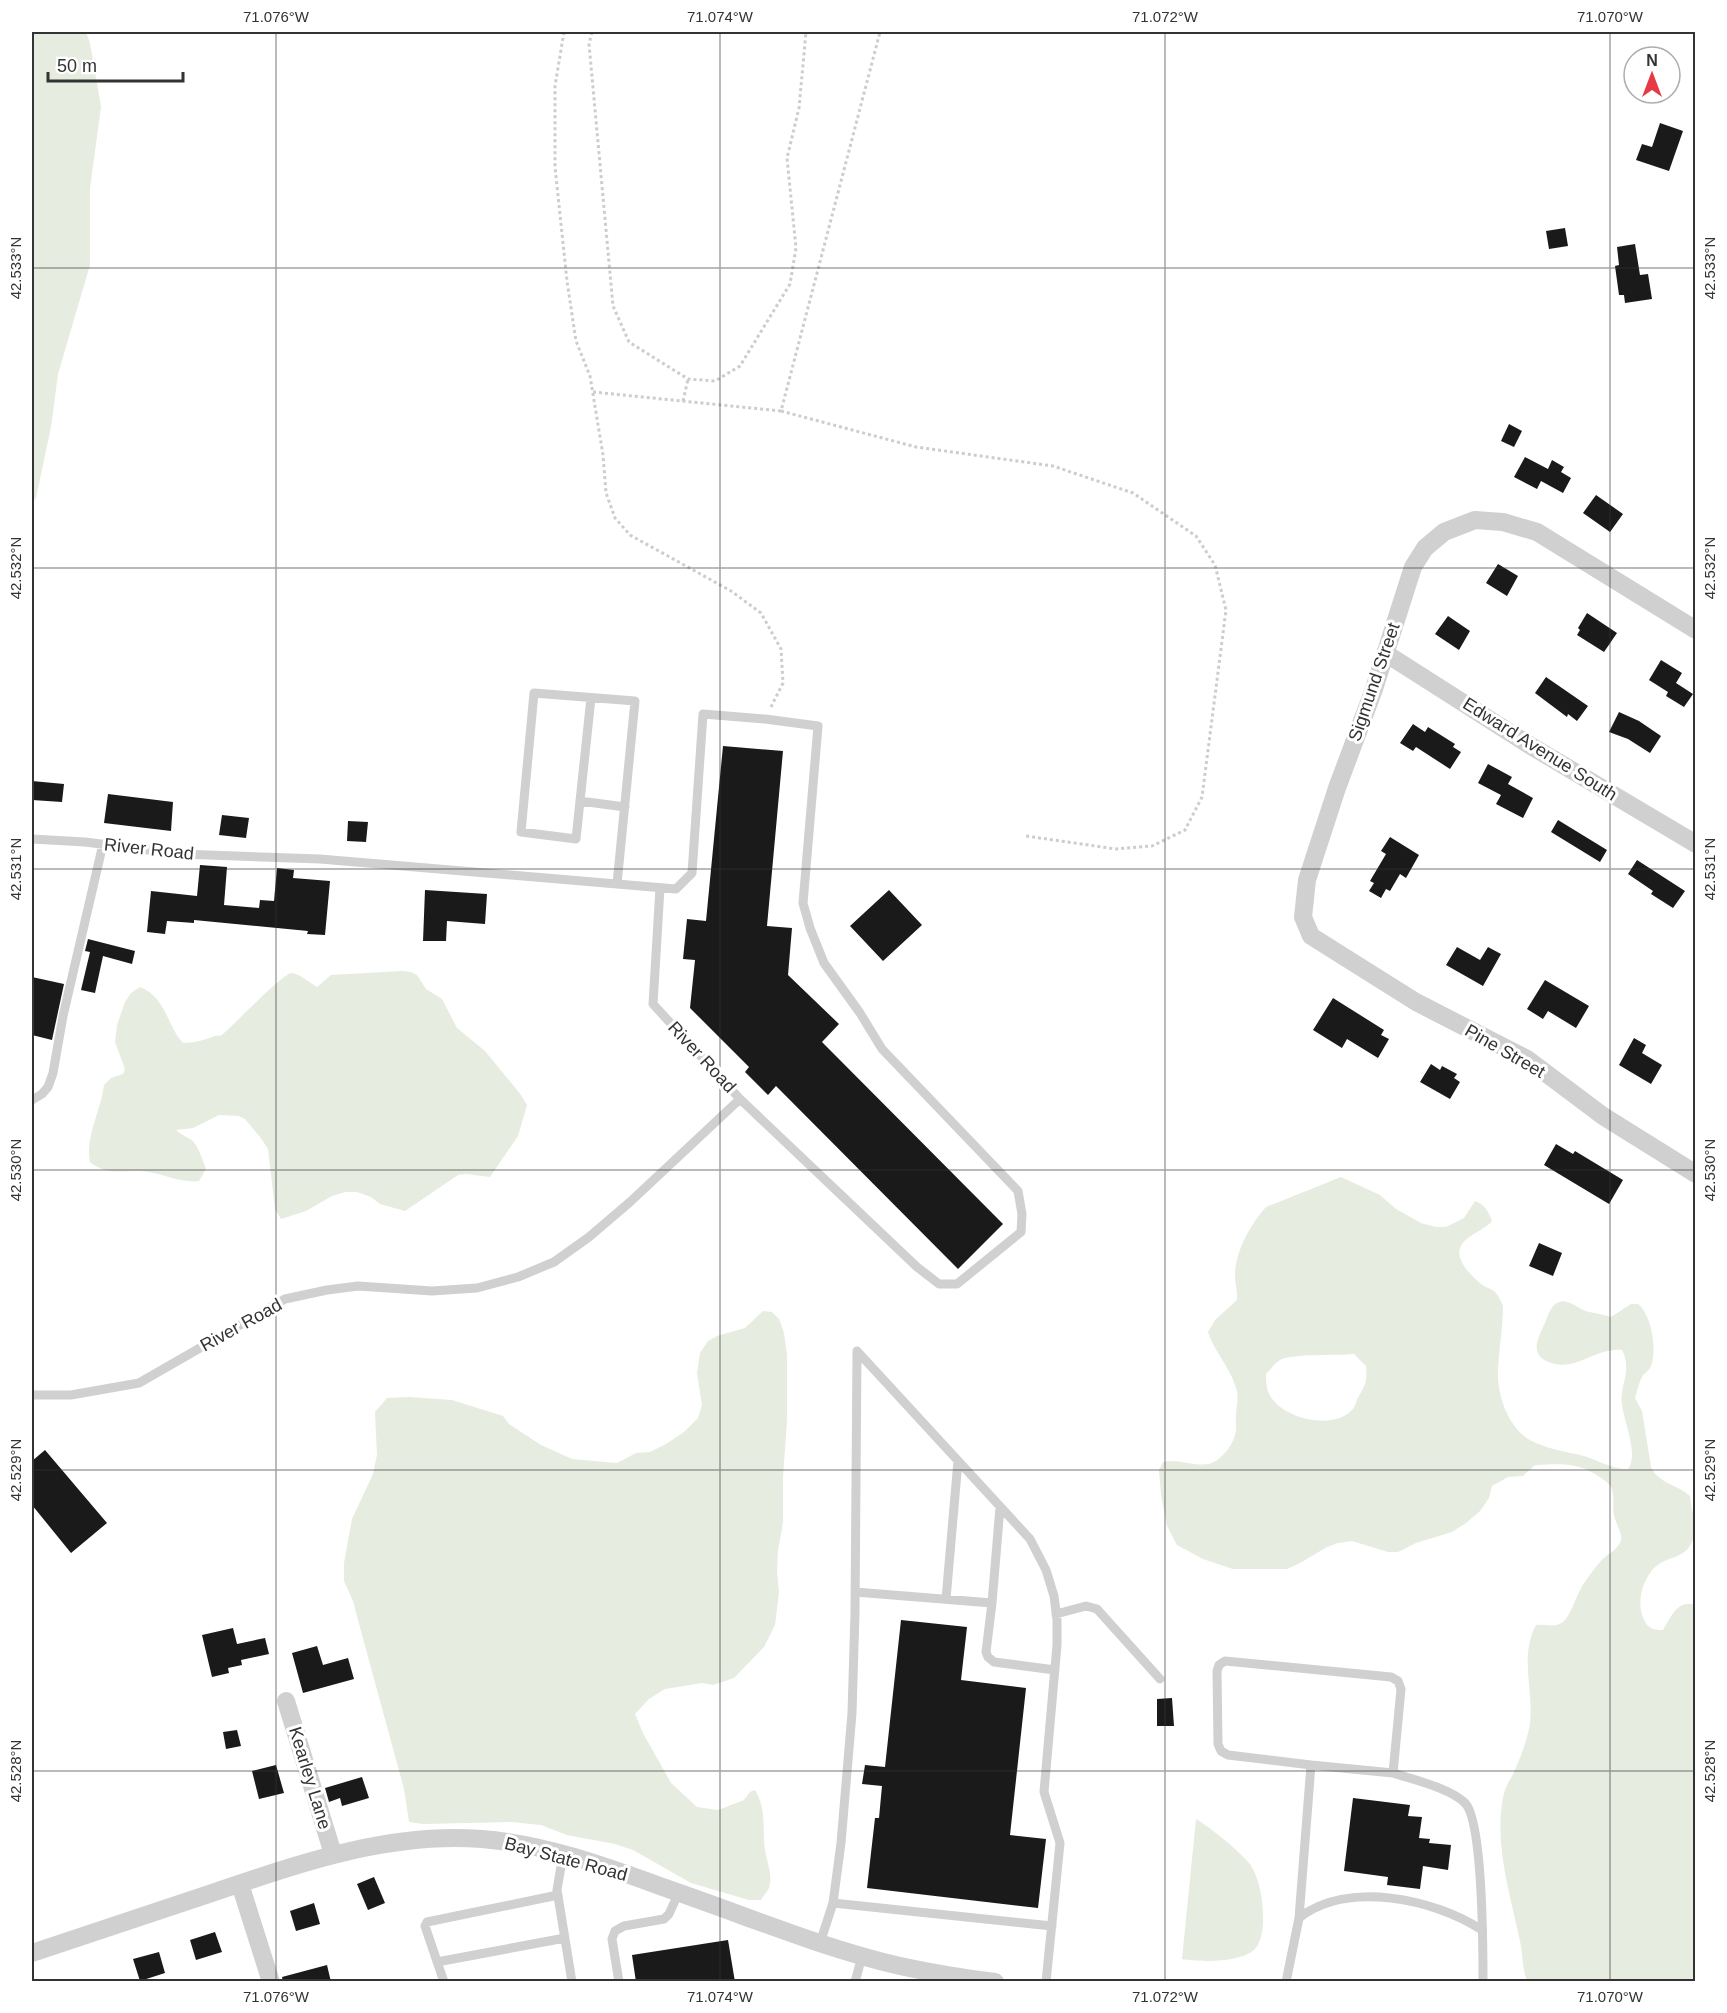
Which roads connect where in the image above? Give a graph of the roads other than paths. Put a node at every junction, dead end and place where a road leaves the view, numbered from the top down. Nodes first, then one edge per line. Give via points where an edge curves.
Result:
1 (1695, 630) edge
2 (1385, 653) junction
3 (591, 698) junction
4 (580, 801) junction
5 (625, 807) junction
6 (32, 839) edge
7 (103, 844) junction
8 (1695, 844) edge
9 (617, 884) junction
10 (660, 888) junction
11 (1311, 936) joint
12 (740, 1099) junction
13 (32, 1100) edge
14 (1695, 1174) edge
15 (32, 1395) edge
16 (958, 1461) junction
17 (1000, 1507) junction
18 (855, 1592) junction
19 (946, 1599) junction
20 (992, 1604) junction
21 (1056, 1614) junction
22 (1055, 1671) junction
23 (1160, 1679) dead end
24 (286, 1701) dead end
25 (1311, 1766) junction
26 (1393, 1773) junction
27 (333, 1854) junction
28 (563, 1854) junction
29 (240, 1884) junction
30 (679, 1892) junction
31 (558, 1895) junction
32 (833, 1904) junction
33 (1299, 1918) junction
34 (1052, 1926) junction
35 (1482, 1930) junction
36 (565, 1938) junction
37 (820, 1943) junction
38 (32, 1953) edge
39 (862, 1956) junction
40 (437, 1962) junction
41 (572, 1981) edge
42 (271, 1982) edge
43 (444, 1982) edge
44 (619, 1982) edge
45 (855, 1982) edge
46 (995, 1982) edge
47 (1046, 1982) edge
48 (1286, 1982) edge
49 (1484, 1982) edge

1 - 2 street, Sigmund Street via 1538,532 1503,522 1475,520 1444,532 1425,548 1413,567
2 - 8 street, Edward Avenue South
2 - 11 street, Sigmund Street via 1307,879 1303,917
3 - 4 lane
3 - 4 lane via 534,693 521,832 576,839
3 - 5 lane via 635,701
4 - 5 lane
5 - 9 lane
6 - 7 lane, River Road
7 - 9 lane, River Road via 180,854 320,859
7 - 13 lane via 52,1073 48,1087
9 - 10 lane, River Road
10 - 12 lane, River Road via 653,1004
10 - 12 lane via 676,888 692,873 703,714 818,726 802,903 824,963 882,1049 1018,1191 1021,1232 957,1284 939,1284
11 - 14 street, Pine Street via 1416,1002 1527,1059 1603,1116
12 - 15 lane, River Road via 630,1202 554,1262 477,1288 432,1291 358,1286 285,1299 139,1383 71,1395
16 - 17 lane
16 - 18 lane via 857,1351
16 - 19 lane
17 - 20 lane
17 - 21 lane via 1038,1551
18 - 19 lane
18 - 32 lane via 852,1713
19 - 20 lane
20 - 22 lane via 985,1650 988,1657 997,1663
21 - 22 lane
21 - 23 lane via 1095,1607
22 - 34 lane via 1044,1792 1060,1841
24 - 27 street, Kearley Lane
25 - 26 lane
25 - 26 lane via 1221,1751 1217,1671 1221,1663 1229,1660 1395,1678 1401,1689
25 - 33 lane
26 - 35 lane via 1444,1791 1467,1804 1476,1828
27 - 28 street, Bay State Road via 409,1840 453,1838 511,1842
27 - 29 street, Bay State Road
28 - 30 street, Bay State Road
28 - 31 lane
29 - 38 street, Bay State Road
29 - 42 street
30 - 37 street, Bay State Road
30 - 44 lane via 664,1919 615,1931 612,1941
31 - 36 lane
31 - 40 lane via 427,1922
32 - 34 lane
32 - 37 lane
33 - 35 lane via 1321,1905 1359,1897 1422,1904 1464,1918
33 - 48 lane
34 - 47 lane
35 - 49 lane
36 - 40 lane
36 - 41 lane
37 - 39 street, Bay State Road
39 - 45 lane
39 - 46 street, Bay State Road via 927,1972
40 - 43 lane

